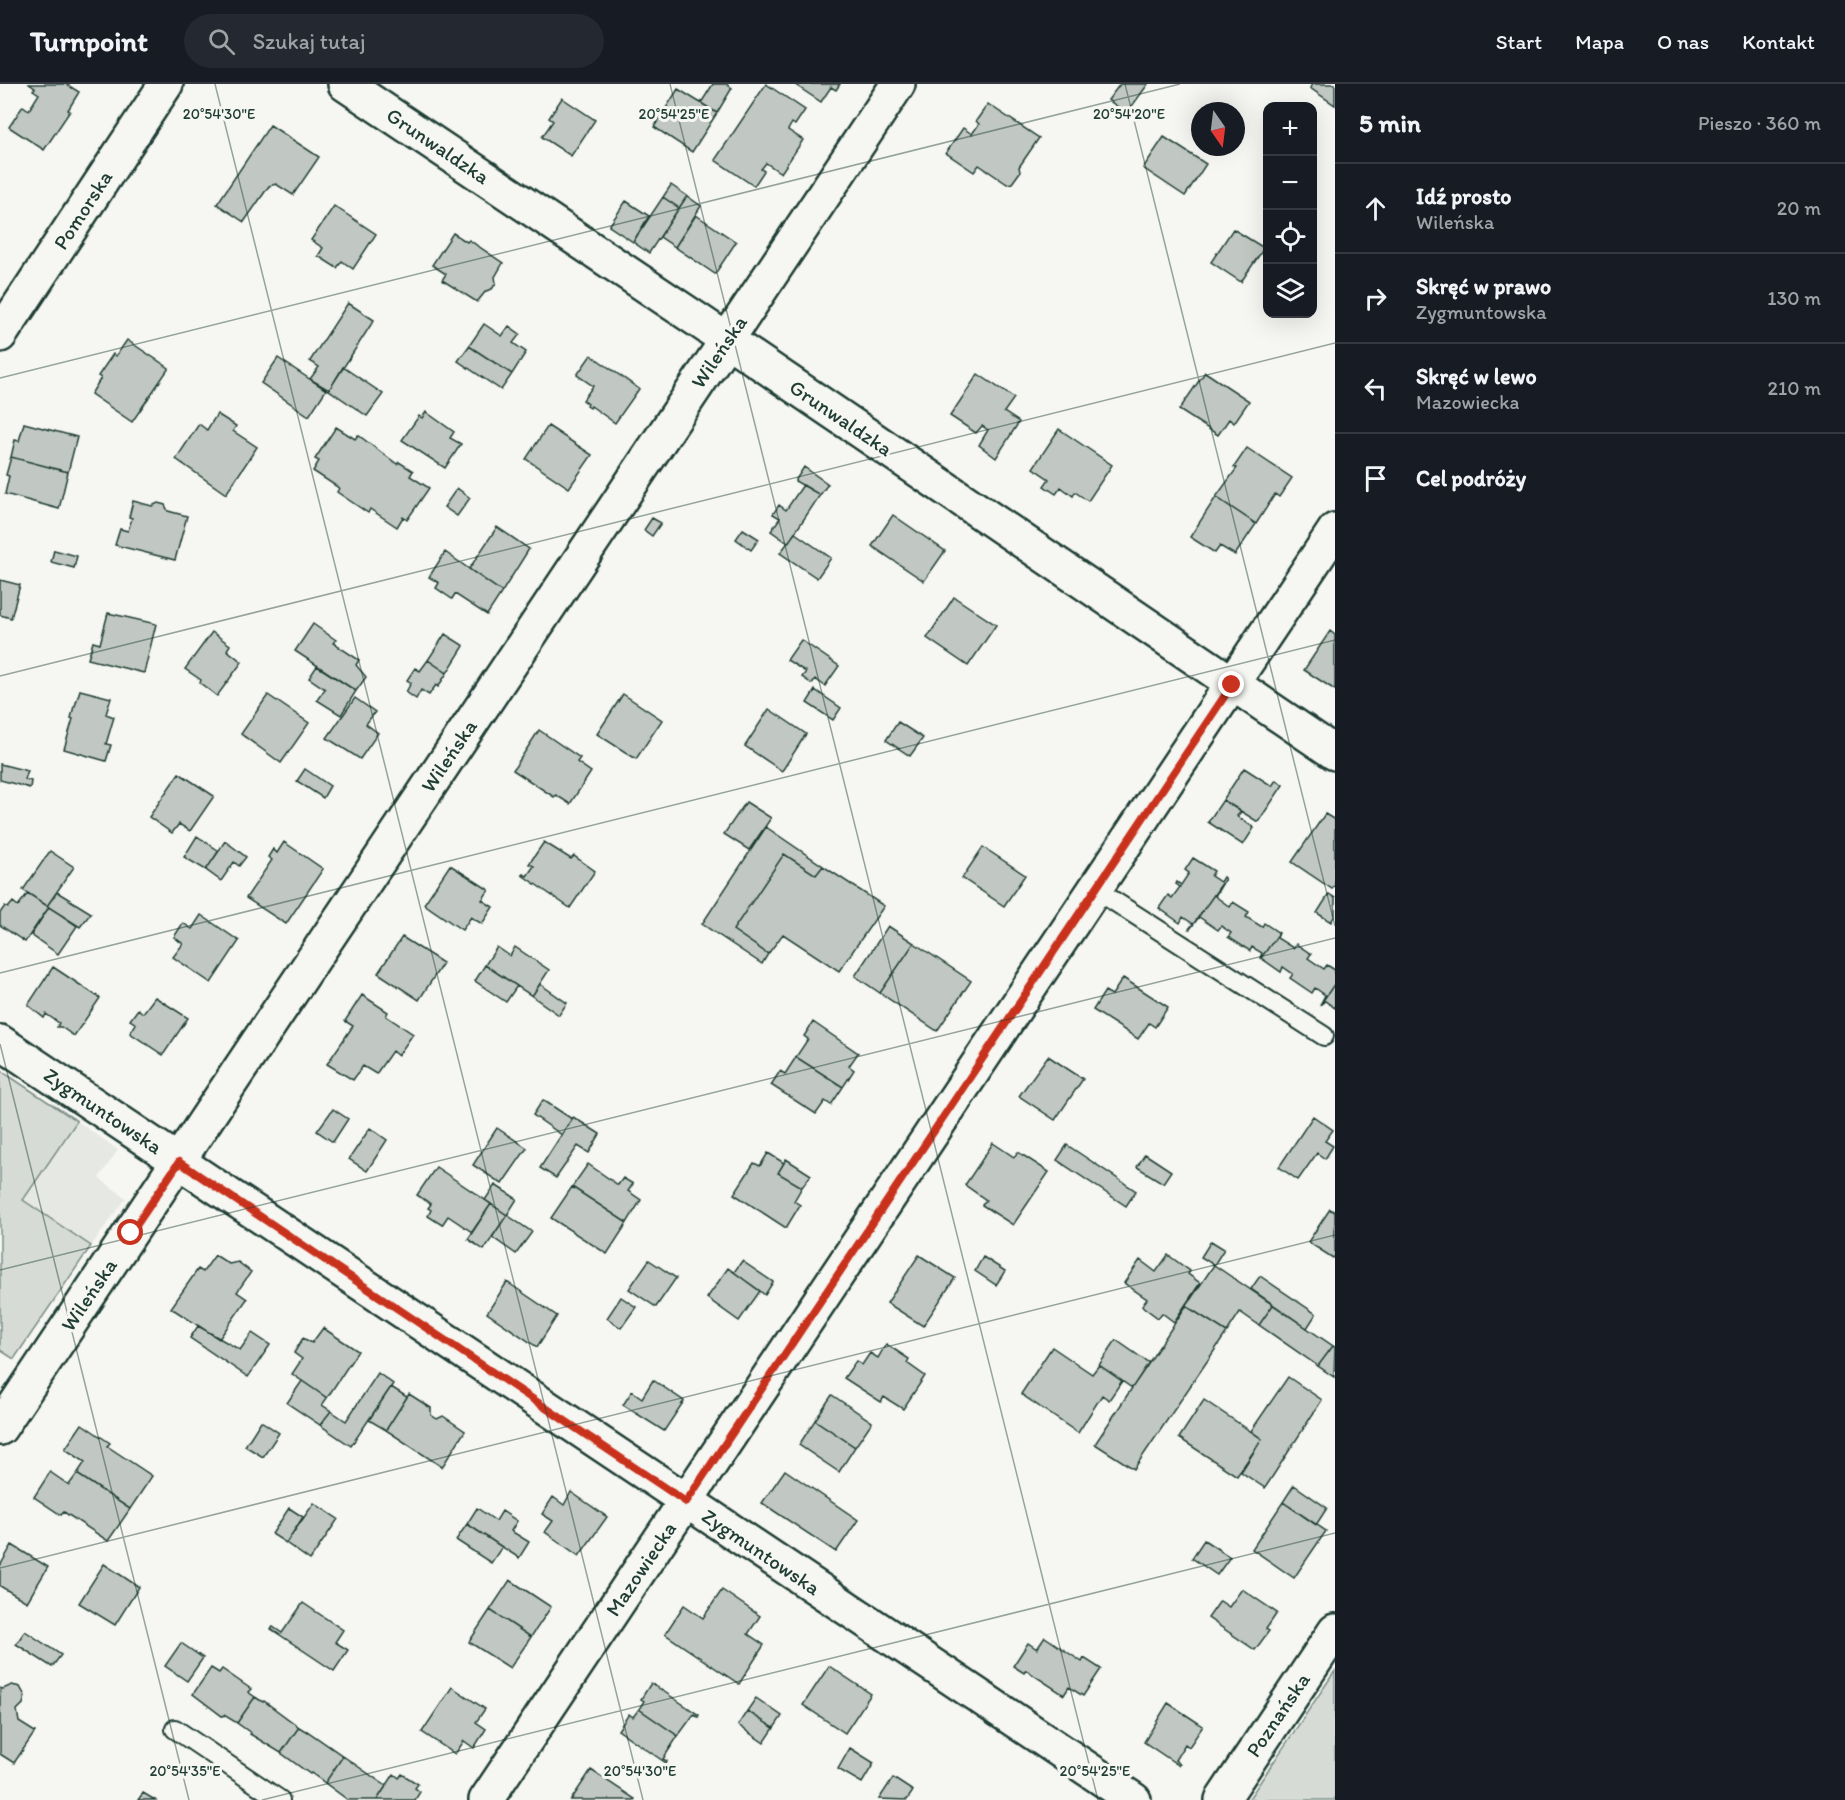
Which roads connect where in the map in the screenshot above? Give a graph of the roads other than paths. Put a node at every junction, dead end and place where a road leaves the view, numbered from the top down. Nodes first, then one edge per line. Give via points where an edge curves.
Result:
1 (166, 84) edge
2 (345, 84) edge
3 (898, 84) edge
4 (0, 335) edge
5 (726, 340) junction
6 (1335, 530) edge
7 (1232, 685) junction
8 (1335, 753) edge
9 (1095, 890) junction
10 (1324, 1036) dead end
11 (0, 1042) edge
12 (179, 1162) junction
13 (0, 1428) edge
14 (686, 1502) junction
15 (1335, 1631) edge
16 (175, 1729) dead end
17 (280, 1800) edge
18 (486, 1800) edge
19 (1134, 1800) edge
20 (1222, 1800) edge

1 - 4 street, Pomorska
2 - 5 street, Grunwaldzka
3 - 5 street, Wileńska
5 - 7 street, Grunwaldzka
5 - 12 street, Wileńska
6 - 7 street, Mazowiecka
7 - 8 street, Grunwaldzka
7 - 9 street, Mazowiecka
9 - 10 lane
9 - 14 street, Mazowiecka
11 - 12 street, Zygmuntowska
12 - 13 street, Wileńska
12 - 14 street, Zygmuntowska
14 - 18 street, Mazowiecka
14 - 19 street, Zygmuntowska
15 - 20 street, Poznańska
16 - 17 lane

